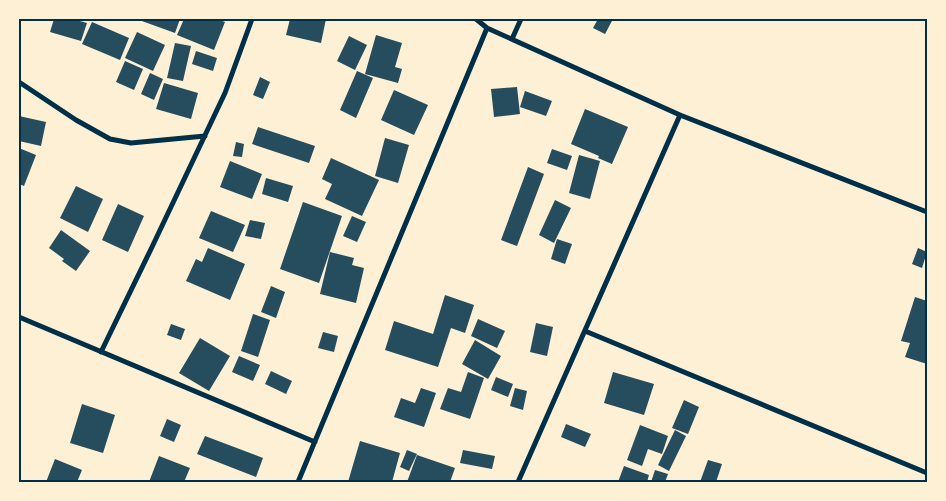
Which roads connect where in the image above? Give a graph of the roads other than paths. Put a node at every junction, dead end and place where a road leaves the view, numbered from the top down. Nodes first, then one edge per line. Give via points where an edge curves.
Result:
1 (252, 19) edge
2 (476, 19) edge
3 (521, 19) edge
4 (487, 28) junction
5 (512, 39) junction
6 (19, 82) edge
7 (680, 115) junction
8 (205, 136) junction
9 (927, 212) edge
10 (19, 317) edge
11 (585, 331) junction
12 (101, 352) junction
13 (315, 442) junction
14 (927, 473) edge
15 (298, 482) edge
16 (518, 482) edge

1 - 8 street via 225,93
2 - 4 street
3 - 5 street
4 - 5 street
4 - 13 street
5 - 7 street
6 - 8 street via 110,139 131,142
7 - 9 street
7 - 11 street
8 - 12 street
10 - 12 street
11 - 14 street
11 - 16 street
12 - 13 street
13 - 15 street

